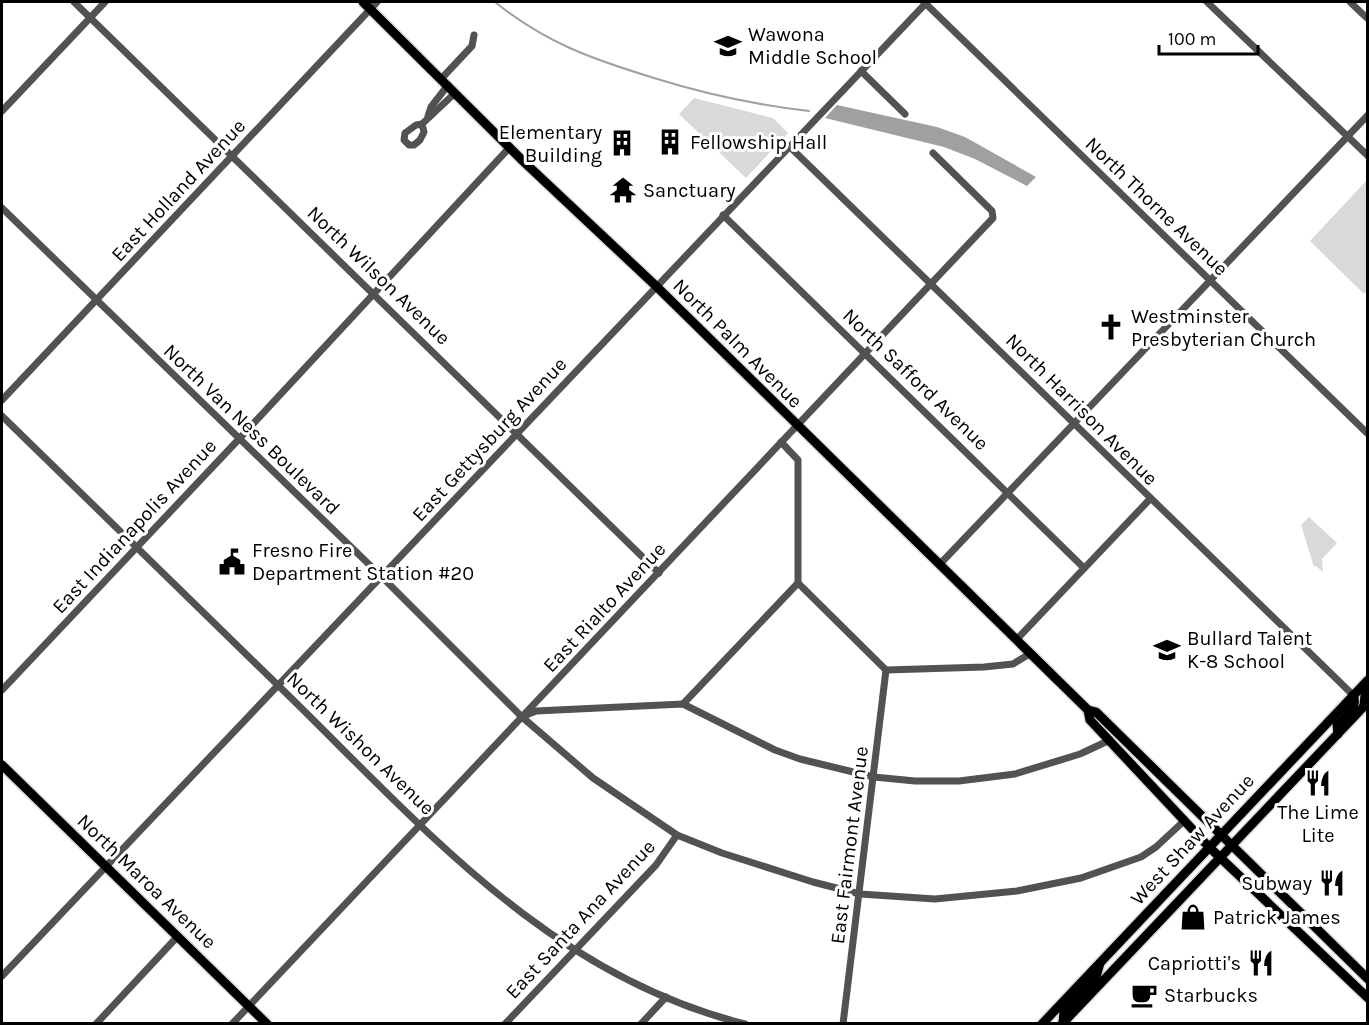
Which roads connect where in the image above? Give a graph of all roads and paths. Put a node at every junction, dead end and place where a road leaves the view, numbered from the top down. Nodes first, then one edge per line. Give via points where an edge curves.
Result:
1 (74, 2) edge
2 (105, 2) edge
3 (926, 2) edge
4 (1207, 2) edge
5 (1350, 2) edge
6 (370, 4) edge
7 (90, 17) junction
8 (1368, 19) edge
9 (474, 35) dead end
10 (861, 71) junction
11 (448, 86) junction
12 (2, 111) edge
13 (905, 114) dead end
14 (1368, 115) edge
15 (425, 121) dead end
16 (1347, 136) junction
17 (789, 146) junction
18 (510, 147) junction
19 (933, 153) dead end
20 (232, 156) junction
21 (1368, 156) edge
22 (2, 208) edge
23 (723, 215) junction
24 (1210, 280) junction
25 (933, 284) junction
26 (656, 286) junction
27 (374, 292) junction
28 (96, 300) junction
29 (866, 354) junction
30 (2, 400) edge
31 (2, 416) edge
32 (1074, 423) junction
33 (796, 426) junction
34 (517, 433) junction
35 (1368, 434) edge
36 (239, 439) junction
37 (781, 442) junction
38 (1008, 493) junction
39 (1150, 499) junction
40 (136, 548) junction
41 (940, 564) junction
42 (1084, 568) junction
43 (659, 573) junction
44 (382, 577) junction
45 (798, 583) junction
46 (1017, 639) junction
47 (1031, 653) junction
48 (886, 670) junction
49 (1368, 680) edge
50 (279, 686) junction
51 (2, 690) edge
52 (1368, 691) edge
53 (1353, 695) junction
54 (683, 704) junction
55 (1366, 705) edge
56 (1088, 710) junction
57 (522, 717) junction
58 (1338, 734) junction
59 (1110, 740) junction
60 (2, 765) edge
61 (874, 777) junction
62 (1185, 820) junction
63 (420, 824) junction
64 (677, 835) junction
65 (1221, 835) junction
66 (1231, 845) junction
67 (1209, 847) junction
68 (1220, 857) junction
69 (105, 866) junction
70 (860, 894) junction
71 (178, 936) junction
72 (574, 949) junction
73 (1101, 961) junction
74 (2, 976) edge
75 (1368, 980) edge
76 (666, 997) junction
77 (1368, 998) edge
78 (249, 1005) junction
79 (96, 1023) edge
80 (232, 1023) edge
81 (267, 1023) edge
82 (505, 1023) edge
83 (641, 1023) edge
84 (745, 1023) edge
85 (843, 1023) edge
86 (1042, 1023) edge
87 (1062, 1023) edge

1 - 7 street, North Wilson Avenue
2 - 7 street
3 - 10 street, East Gettysburg Avenue
3 - 24 street, North Thorne Avenue
4 - 16 street
5 - 8 street
6 - 11 main road, North Palm Avenue
6 - 20 street, East Holland Avenue
7 - 12 street
7 - 20 street, North Wilson Avenue
9 - 11 street via 472,46
10 - 13 street
10 - 17 street, East Gettysburg Avenue
11 - 15 street
11 - 18 main road, North Palm Avenue
14 - 16 street
16 - 21 street
16 - 24 street
17 - 23 street, East Gettysburg Avenue
17 - 25 street, North Harrison Avenue
18 - 26 main road, North Palm Avenue
18 - 27 street, East Indianapolis Avenue
19 - 25 street, East Rialto Avenue via 992,211 993,218
20 - 27 street, North Wilson Avenue
20 - 28 street, East Holland Avenue
22 - 28 street, North Van Ness Boulevard
23 - 26 street, East Gettysburg Avenue
23 - 29 street, North Safford Avenue
24 - 32 street
24 - 35 street, North Thorne Avenue
25 - 29 street, East Rialto Avenue
25 - 32 street, North Harrison Avenue
26 - 33 main road, North Palm Avenue
26 - 34 street, East Gettysburg Avenue
27 - 34 street, North Wilson Avenue
27 - 36 street, East Indianapolis Avenue
28 - 30 street, East Holland Avenue
28 - 36 street, North Van Ness Boulevard
29 - 33 street, East Rialto Avenue
29 - 38 street, North Safford Avenue
31 - 40 street, North Wishon Avenue
32 - 38 street
32 - 39 street, North Harrison Avenue
33 - 37 street, East Rialto Avenue
33 - 41 main road, North Palm Avenue
34 - 43 street, North Wilson Avenue
34 - 44 street, East Gettysburg Avenue
36 - 40 street, East Indianapolis Avenue
36 - 44 street, North Van Ness Boulevard
37 - 43 street, East Rialto Avenue
37 - 45 street via 798,460
38 - 41 street
38 - 42 street, North Safford Avenue
39 - 42 street
39 - 53 street, North Harrison Avenue
40 - 50 street, North Wishon Avenue
40 - 51 street, East Indianapolis Avenue
41 - 46 main road, North Palm Avenue
42 - 46 street
43 - 57 street, East Rialto Avenue
44 - 50 street, East Gettysburg Avenue
44 - 57 street, North Van Ness Boulevard
45 - 48 street
45 - 54 street
46 - 47 main road, North Palm Avenue
47 - 48 street via 1013,664
47 - 56 main road, North Palm Avenue
48 - 61 street, East Fairmont Avenue
49 - 53 main road, West Shaw Avenue
50 - 63 street, North Wishon Avenue
50 - 69 street, East Gettysburg Avenue
52 - 55 main road
53 - 58 main road via 1355,705 1336,724
53 - 65 main road, West Shaw Avenue
54 - 57 street via 536,711
54 - 61 street via 775,750
55 - 58 main road, West Shaw Avenue
56 - 59 main road, North Palm Avenue via 1090,720
56 - 65 main road, North Palm Avenue via 1096,712
57 - 63 street, East Rialto Avenue
57 - 64 street, North Van Ness Boulevard via 593,778
58 - 66 main road, West Shaw Avenue
59 - 61 street via 1080,754 1001,777 915,781
59 - 62 main road, North Palm Avenue
60 - 69 main road, North Maroa Avenue
61 - 70 street, East Fairmont Avenue
62 - 67 main road, North Palm Avenue
62 - 70 street, North Van Ness Boulevard via 1141,857 1050,886 935,899
63 - 72 street, North Wishon Avenue via 504,901
63 - 78 street, East Rialto Avenue
64 - 70 street, North Van Ness Boulevard via 770,870
64 - 72 street, East Santa Ana Avenue via 656,865
65 - 66 main road, North Palm Avenue
65 - 67 main road, West Shaw Avenue
66 - 68 main road, West Shaw Avenue
66 - 75 main road, North Palm Avenue
67 - 68 main road, North Palm Avenue
67 - 73 main road, West Shaw Avenue
68 - 77 main road, North Palm Avenue
68 - 87 main road, West Shaw Avenue
69 - 71 main road, North Maroa Avenue
69 - 74 street, East Gettysburg Avenue
70 - 85 street, East Fairmont Avenue
71 - 78 main road, North Maroa Avenue
71 - 79 street
72 - 76 street, North Wishon Avenue via 616,975
72 - 82 street, East Santa Ana Avenue
73 - 86 main road, West Shaw Avenue
73 - 87 main road via 1096,977 1064,1011
76 - 83 street
76 - 84 street, North Wishon Avenue via 713,1016
78 - 80 street, East Rialto Avenue
78 - 81 main road, North Maroa Avenue

